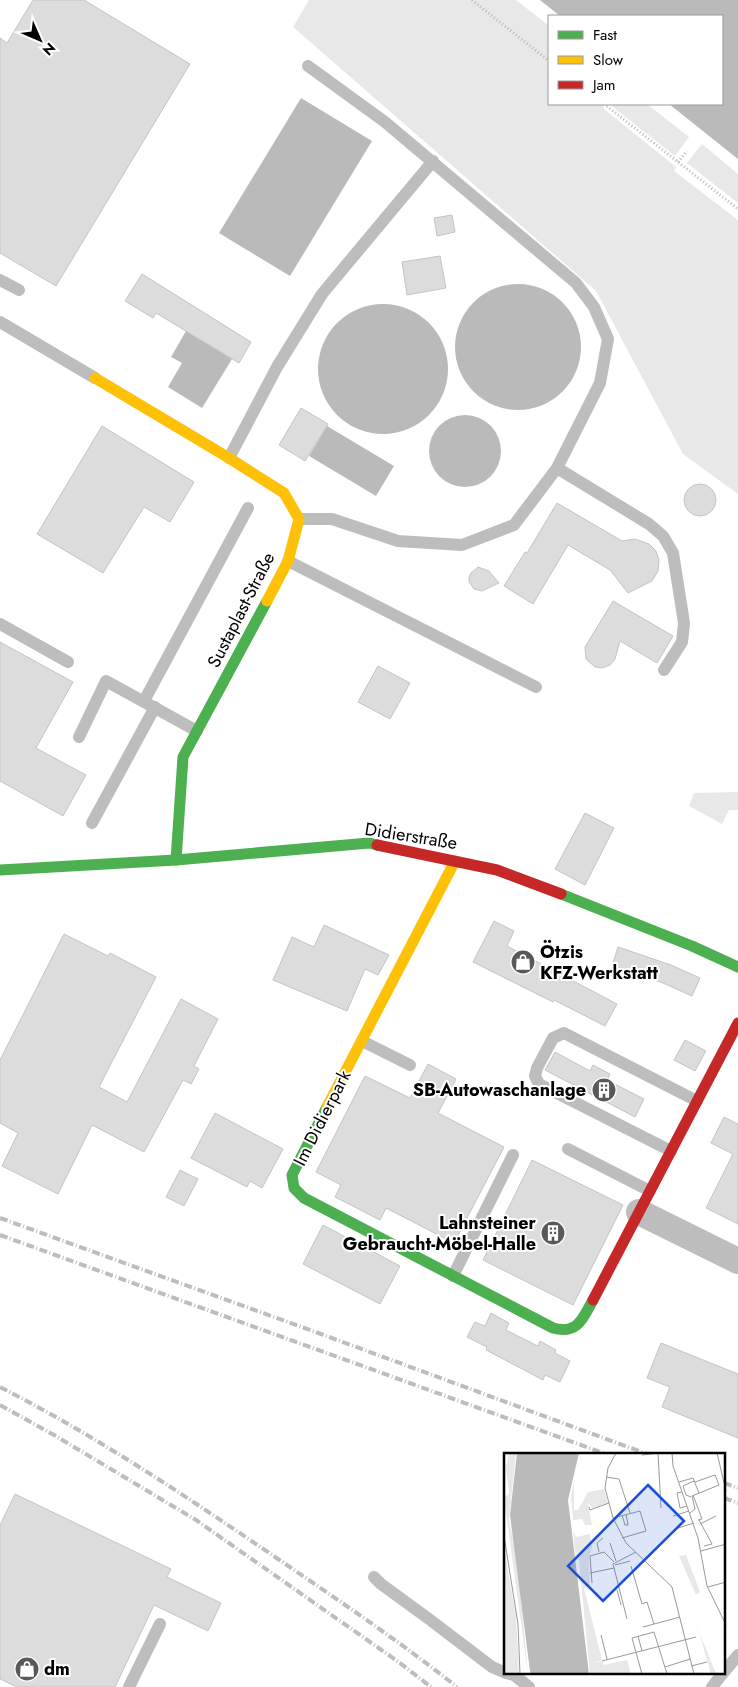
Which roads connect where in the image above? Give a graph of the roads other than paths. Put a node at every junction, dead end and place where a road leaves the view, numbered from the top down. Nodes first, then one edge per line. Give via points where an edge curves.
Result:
1 (308, 66) dead end
2 (433, 161) junction
3 (0, 280) edge
4 (19, 290) dead end
5 (0, 322) edge
6 (95, 378) joint
7 (229, 458) junction
8 (557, 468) junction
9 (248, 508) dead end
10 (299, 519) junction
11 (288, 560) junction
12 (0, 624) edge
13 (68, 662) dead end
14 (664, 670) dead end
15 (536, 687) dead end
16 (144, 701) junction
17 (156, 707) junction
18 (198, 731) junction
19 (79, 737) dead end
20 (92, 822) dead end
21 (176, 860) junction
22 (455, 861) junction
23 (0, 870) edge
24 (738, 967) edge
25 (738, 1023) edge
26 (362, 1042) junction
27 (410, 1065) dead end
28 (697, 1101) junction
29 (568, 1149) dead end
30 (671, 1151) junction
31 (513, 1155) dead end
32 (644, 1201) junction
33 (738, 1261) edge
34 (453, 1276) junction
35 (374, 1578) dead end
36 (160, 1624) dead end
37 (738, 1655) edge
38 (726, 1670) edge
39 (504, 1672) edge
40 (510, 1674) edge
41 (723, 1674) edge
42 (129, 1687) edge
43 (529, 1687) edge
44 (712, 1687) edge

1 - 2 lane
2 - 7 lane via 322,294 276,367
2 - 8 lane via 576,283 594,307 608,339 600,382
3 - 4 lane
5 - 6 lane
6 - 7 street
7 - 10 street via 284,493
8 - 10 lane via 514,525 462,545 398,541 332,519
8 - 14 lane via 664,536 673,553 684,623 682,642
9 - 16 lane
10 - 11 street, Sustaplast-Straße
11 - 15 lane
11 - 18 street, Sustaplast-Straße
12 - 13 lane
16 - 17 lane
16 - 19 lane via 106,681
17 - 18 lane
17 - 20 lane
18 - 21 street, Sustaplast-Straße via 183,758
21 - 22 street, Didierstraße via 370,843
21 - 23 street, Didierstraße
22 - 24 street, Didierstraße via 497,870 549,889
22 - 26 street, Im Didierpark
25 - 28 street, Im Didierpark
26 - 27 lane
26 - 34 street, Im Didierpark via 292,1175 293,1188 304,1198
28 - 30 street, Im Didierpark
28 - 30 lane via 564,1033 553,1038 536,1068 535,1076 540,1084
29 - 32 lane
30 - 32 street, Im Didierpark
31 - 34 lane
32 - 33 street
32 - 34 street, Im Didierpark via 582,1321 574,1329 553,1328
35 - 39 lane via 492,1667
36 - 42 lane
37 - 38 lane
40 - 43 lane
41 - 44 lane

